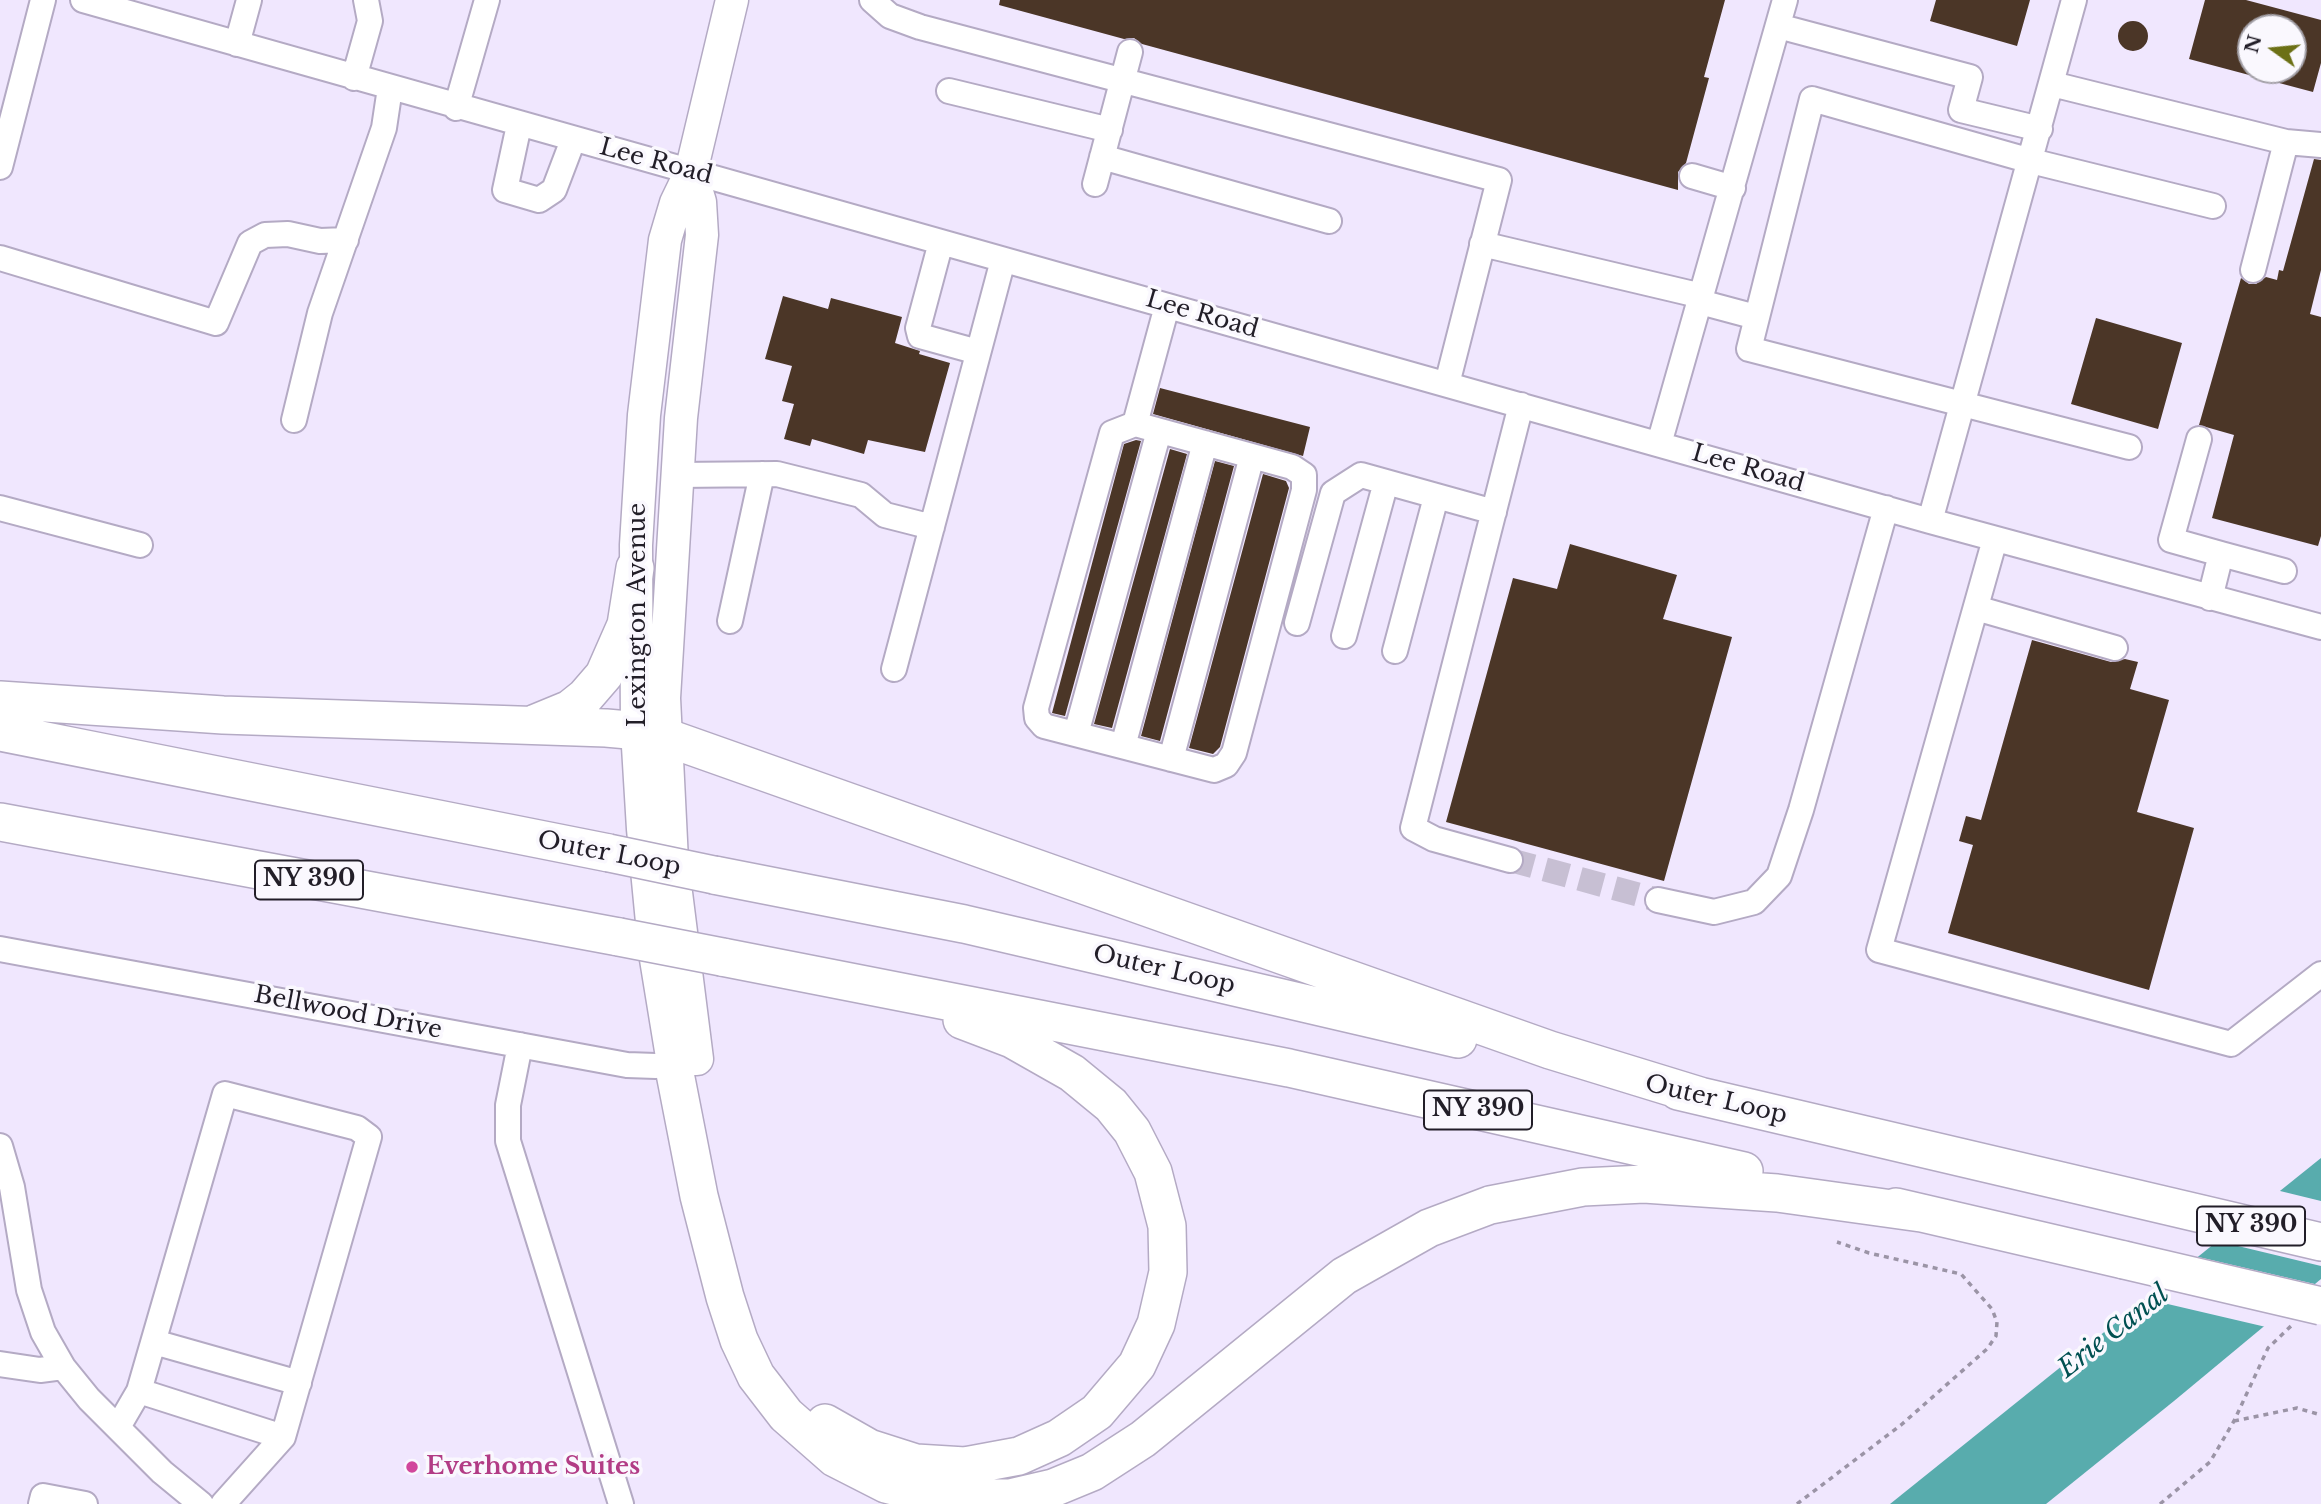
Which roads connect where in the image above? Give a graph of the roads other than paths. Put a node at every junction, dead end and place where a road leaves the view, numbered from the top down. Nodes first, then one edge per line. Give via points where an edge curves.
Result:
1 (43, 0) edge
2 (83, 0) edge
3 (248, 0) edge
4 (366, 0) edge
5 (487, 0) edge
6 (732, 0) edge
7 (872, 0) edge
8 (1785, 0) edge
9 (2074, 0) edge
10 (1778, 26) junction
11 (237, 44) junction
12 (1130, 51) dead end
13 (355, 78) junction
14 (1124, 80) junction
15 (2052, 84) junction
16 (390, 88) junction
17 (949, 91) dead end
18 (456, 108) junction
19 (519, 125) junction
20 (2040, 129) junction
21 (1110, 130) junction
22 (573, 139) junction
23 (2286, 142) junction
24 (2321, 145) edge
25 (1102, 157) junction
26 (2031, 161) junction
27 (0, 167) edge
28 (691, 172) junction
29 (1692, 176) dead end
30 (1095, 184) dead end
31 (1733, 188) junction
32 (2213, 206) dead end
33 (1329, 220) dead end
34 (346, 240) junction
35 (941, 242) junction
36 (1482, 244) junction
37 (0, 258) edge
38 (1003, 260) junction
39 (2253, 270) dead end
40 (1701, 299) junction
41 (1167, 306) junction
42 (1756, 317) junction
43 (978, 352) junction
44 (1447, 384) junction
45 (1521, 405) junction
46 (1964, 405) junction
47 (294, 420) dead end
48 (1147, 428) junction
49 (2199, 439) dead end
50 (1205, 443) junction
51 (1659, 444) junction
52 (2129, 447) dead end
53 (1252, 456) junction
54 (762, 474) junction
55 (677, 475) junction
56 (1386, 482) junction
57 (1436, 496) junction
58 (0, 508) edge
59 (1886, 508) junction
60 (1494, 512) junction
61 (1930, 521) junction
62 (932, 527) junction
63 (1995, 539) junction
64 (141, 545) dead end
65 (2221, 554) junction
66 (635, 568) junction
67 (2284, 571) dead end
68 (2210, 598) junction
69 (1976, 608) junction
70 (730, 621) dead end
71 (1297, 623) dead end
72 (2321, 627) edge
73 (1344, 636) dead end
74 (2115, 648) dead end
75 (1395, 651) dead end
76 (894, 669) dead end
77 (0, 700) edge
78 (523, 725) junction
79 (0, 732) edge
80 (651, 733) junction
81 (1076, 734) junction
82 (1124, 746) junction
83 (1171, 758) junction
84 (0, 822) edge
85 (1510, 860) tunnel mouth
86 (1658, 900) tunnel mouth
87 (0, 949) edge
88 (2321, 974) edge
89 (828, 976) junction
90 (520, 1045) junction
91 (685, 1061) junction
92 (1700, 1096) junction
93 (0, 1146) edge
94 (1921, 1213) junction
95 (2321, 1242) edge
96 (2308, 1314) edge
97 (154, 1342) junction
98 (0, 1364) edge
99 (63, 1367) junction
100 (299, 1383) junction
101 (139, 1391) junction
102 (118, 1427) junction
103 (283, 1437) junction
104 (196, 1502) edge
105 (41, 1504) edge
106 (85, 1504) edge
107 (223, 1504) edge
108 (621, 1504) edge

1 - 27 street
2 - 11 street, Lee Road
3 - 11 street
4 - 13 street via 370,21
5 - 18 street
6 - 28 main road, Lexington Avenue
7 - 14 street via 890,16 920,27
8 - 10 street
9 - 15 street
10 - 20 street via 1970,77 1961,110
10 - 31 street
11 - 13 street, Lee Road
12 - 14 street
13 - 16 street, Lee Road
14 - 21 street
14 - 36 street via 1499,180
15 - 20 street
15 - 23 street
16 - 18 street, Lee Road
16 - 34 street via 384,128
17 - 21 street
18 - 19 street, Lee Road
19 - 22 street, Lee Road
19 - 22 street via 505,190 540,200 554,190
20 - 26 street
21 - 25 street
22 - 28 street, Lee Road
23 - 24 street
23 - 39 street
25 - 30 street
25 - 33 street
26 - 32 street
26 - 42 street via 1812,99
26 - 46 street
28 - 35 street, Lee Road
28 - 55 main road, Lexington Avenue via 700,202 702,235
28 - 66 main road, Lexington Avenue via 672,215 660,273 643,427
29 - 31 street
31 - 40 street
34 - 37 street via 265,234 250,243 216,323
34 - 47 street via 320,313
35 - 38 street, Lee Road
35 - 43 street via 918,328 920,337
36 - 40 street
36 - 44 street
38 - 41 street, Lee Road
38 - 43 street
40 - 42 street
40 - 51 street
41 - 44 street, Lee Road
41 - 48 street
42 - 46 street via 1749,349
43 - 62 street
44 - 45 street, Lee Road
45 - 51 street, Lee Road
45 - 60 street
46 - 52 street
46 - 61 street
48 - 50 street
48 - 81 street
48 - 81 street via 1112,433 1036,708 1044,726
49 - 65 street via 2171,540
50 - 53 street
50 - 82 street
51 - 59 street, Lee Road
53 - 83 street
53 - 83 street via 1292,467 1304,475 1304,490 1237,740 1226,765 1214,770
54 - 55 street
54 - 62 street via 861,495 885,515
54 - 70 street
55 - 80 main road, Lexington Avenue via 664,676
56 - 57 street
56 - 71 street via 1361,475 1333,493
56 - 73 street
57 - 60 street
57 - 75 street
58 - 64 street
59 - 61 street, Lee Road
59 - 86 street via 1779,876 1754,902 1714,912
60 - 85 street via 1413,828 1434,839
61 - 63 street, Lee Road
62 - 76 street
63 - 68 street, Lee Road
63 - 69 street
65 - 67 street
65 - 68 street
66 - 78 highway via 622,636 599,682 563,714
66 - 80 main road, Lexington Avenue
68 - 72 street, Lee Road
69 - 74 street
69 - 88 street via 1879,950 2231,1044
77 - 78 highway via 223,715
78 - 80 highway
79 - 92 highway, Outer Loop / NY 390, bridge via 1010,935
80 - 91 main road, Lexington Avenue via 674,889
80 - 92 highway via 1550,1050
81 - 82 street
82 - 83 street
84 - 89 highway, NY 390, bridge
87 - 90 street, Bellwood Drive
89 - 91 highway via 1028,1047 1094,1089 1138,1141 1161,1193 1167,1226 1163,1304 1130,1375 1097,1412 1069,1433 1030,1453 998,1462 926,1464 860,1445 800,1400 767,1356 750,1314
89 - 94 highway, NY 390 via 1289,1068
90 - 91 street, Bellwood Drive via 627,1065
90 - 108 street via 508,1105 508,1141
91 - 94 highway via 722,1286 756,1376 786,1415 835,1458 886,1484 936,1497 1010,1498 1093,1472 1143,1439 1344,1276 1429,1228 1490,1205 1583,1186 1644,1184 1790,1194
92 - 95 highway, Outer Loop / NY 390
93 - 99 street via 12,1187 29,1290 43,1332
94 - 96 highway, NY 390, bridge via 2124,1260
97 - 100 street
97 - 100 street via 225,1094 357,1128 369,1137
97 - 101 street
98 - 99 street via 40,1370
99 - 102 street
100 - 103 street
101 - 102 street
101 - 103 street
102 - 104 street
103 - 107 street
105 - 106 street via 43,1496

